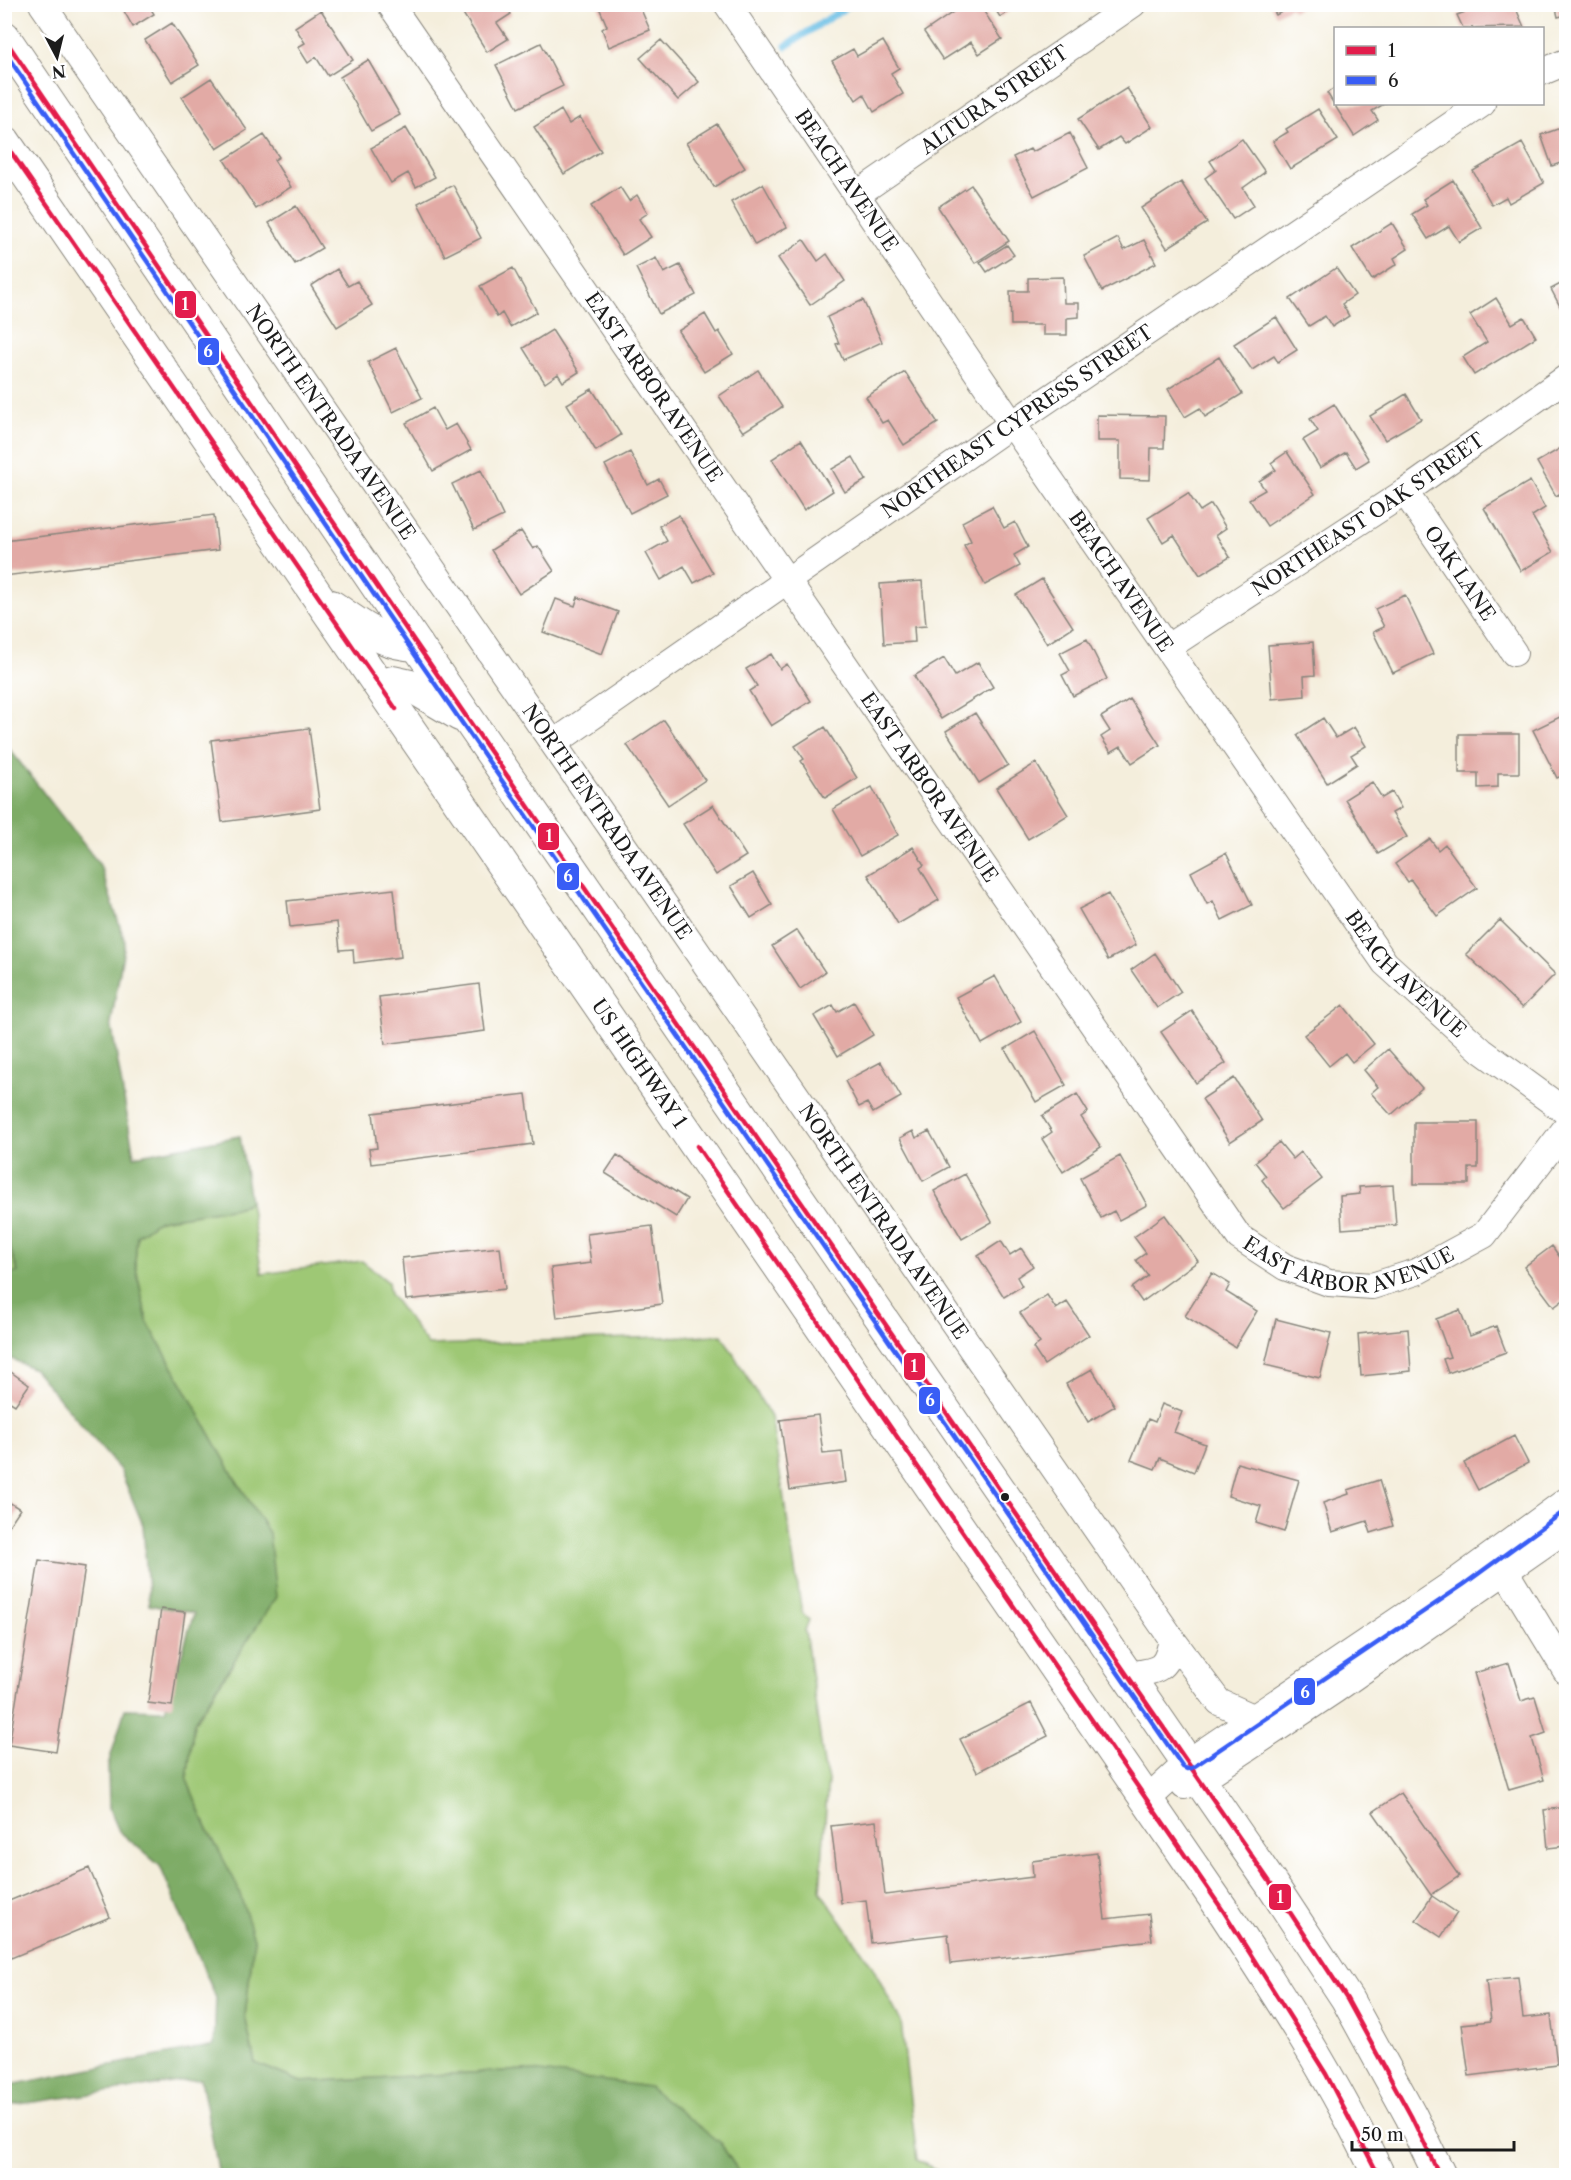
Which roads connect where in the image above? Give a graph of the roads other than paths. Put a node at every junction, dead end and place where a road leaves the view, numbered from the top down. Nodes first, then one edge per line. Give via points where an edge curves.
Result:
1 (42, 4) edge
2 (390, 4) edge
3 (727, 4) edge
4 (1133, 4) edge
5 (4, 37) edge
6 (1566, 62) edge
7 (1544, 71) edge
8 (1481, 105) edge
9 (4, 141) edge
10 (856, 195) junction
11 (1566, 378) edge
12 (1012, 424) junction
13 (1405, 492) junction
14 (787, 581) junction
15 (320, 599) junction
16 (417, 645) junction
17 (1168, 647) junction
18 (1514, 653) dead end
19 (380, 686) junction
20 (469, 720) junction
21 (554, 743) junction
22 (1566, 1112) edge
23 (1566, 1128) edge
24 (1566, 1501) edge
25 (1566, 1529) edge
26 (1499, 1562) junction
27 (1172, 1639) junction
28 (1566, 1671) edge
29 (1128, 1675) junction
30 (1255, 1718) junction
31 (1194, 1771) junction
32 (1148, 1800) junction
33 (1379, 2175) edge
34 (1440, 2175) edge

1 - 21 street, NORTH ENTRADA AVENUE
2 - 14 street, EAST ARBOR AVENUE
3 - 10 street, BEACH AVENUE
4 - 10 street, ALTURA STREET
5 - 16 main road
6 - 7 street
8 - 12 street, NORTHEAST CYPRESS STREET
9 - 15 main road, US HIGHWAY 1
10 - 12 street, BEACH AVENUE
11 - 13 street, NORTHEAST OAK STREET
12 - 14 street, NORTHEAST CYPRESS STREET
12 - 17 street, BEACH AVENUE
13 - 17 street, NORTHEAST OAK STREET
13 - 18 street, OAK LANE
14 - 21 street, NORTHEAST CYPRESS STREET
14 - 23 street, EAST ARBOR AVENUE via 1239,1237 1285,1267 1329,1283 1372,1286 1416,1272 1484,1235
15 - 16 main road via 383,639
15 - 19 main road, US HIGHWAY 1
16 - 20 main road
17 - 22 street, BEACH AVENUE via 1385,963 1482,1051
19 - 20 main road via 393,682 411,686
19 - 32 main road, US HIGHWAY 1
20 - 29 main road
21 - 27 street, NORTH ENTRADA AVENUE
24 - 26 street
25 - 26 street
26 - 28 street
26 - 30 street
26 - 31 street via 1335,1690
27 - 29 street via 1169,1657 1162,1666
27 - 30 street, NORTH ENTRADA AVENUE via 1219,1702
29 - 31 main road
30 - 31 street
31 - 32 street
31 - 34 main road via 1347,1999
32 - 33 main road, US HIGHWAY 1 via 1296,2022

